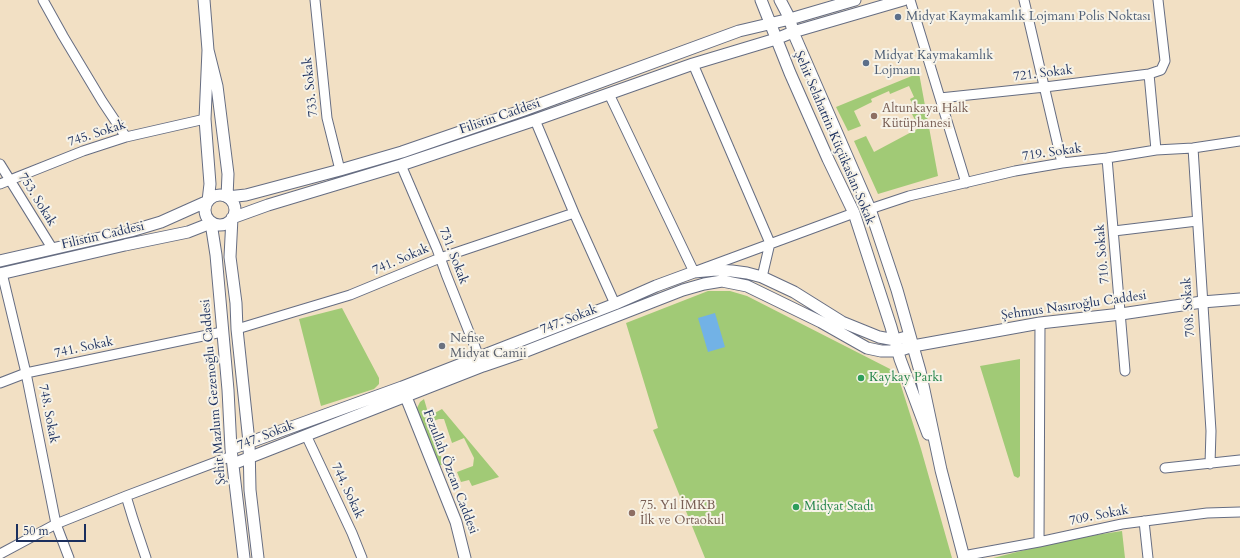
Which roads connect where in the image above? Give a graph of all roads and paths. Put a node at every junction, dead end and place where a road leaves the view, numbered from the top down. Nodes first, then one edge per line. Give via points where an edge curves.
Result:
1 (43, 0) edge
2 (204, 0) edge
3 (315, 0) edge
4 (761, 0) edge
5 (780, 0) edge
6 (856, 0) edge
7 (903, 0) edge
8 (910, 0) edge
9 (1024, 0) edge
10 (1158, 0) edge
11 (790, 19) junction
12 (771, 24) junction
13 (793, 32) junction
14 (776, 39) junction
15 (208, 50) junction
16 (693, 64) junction
17 (1149, 74) junction
18 (1045, 87) junction
19 (609, 94) junction
20 (940, 98) junction
21 (205, 119) junction
22 (535, 120) junction
23 (126, 137) junction
24 (1240, 141) edge
25 (1193, 148) junction
26 (1156, 150) junction
27 (1107, 158) junction
28 (0, 164) edge
29 (1062, 164) junction
30 (401, 165) junction
31 (340, 170) junction
32 (10, 180) junction
33 (966, 183) junction
34 (0, 184) edge
35 (227, 197) junction
36 (208, 201) junction
37 (870, 209) junction
38 (574, 213) junction
39 (854, 214) junction
40 (232, 218) junction
41 (1197, 221) junction
42 (211, 223) junction
43 (1114, 231) junction
44 (770, 243) junction
45 (52, 248) junction
46 (440, 258) junction
47 (0, 261) edge
48 (694, 272) junction
49 (1, 274) edge
50 (762, 277) junction
51 (1240, 299) edge
52 (1202, 302) junction
53 (615, 304) junction
54 (1121, 314) junction
55 (1040, 323) junction
56 (237, 329) junction
57 (222, 332) junction
58 (895, 340) junction
59 (912, 341) junction
60 (898, 351) junction
61 (479, 357) junction
62 (1126, 371) dead end
63 (26, 373) junction
64 (0, 383) edge
65 (406, 397) junction
66 (306, 435) junction
67 (249, 442) junction
68 (232, 456) junction
69 (249, 457) junction
70 (1240, 460) edge
71 (1210, 464) junction
72 (1165, 468) dead end
73 (941, 470) junction
74 (126, 496) junction
75 (1240, 512) edge
76 (1144, 521) junction
77 (56, 524) junction
78 (1039, 542) junction
79 (0, 554) edge
80 (964, 557) edge
81 (69, 558) edge
82 (146, 558) edge
83 (244, 558) edge
84 (258, 558) edge
85 (362, 558) edge
86 (466, 558) edge
87 (1148, 558) edge

1 - 23 street
2 - 15 street
3 - 31 street, 733. Sokak via 327,118
4 - 12 street, Şehit Selahattin Küçükaslan Sokak
5 - 11 street, Şehit Selahattin Küçükaslan Sokak
6 - 11 street, Filistin Caddesi
7 - 13 street, Filistin Caddesi
8 - 20 street
9 - 18 street
10 - 17 street via 1165,61 1161,70
11 - 12 street, Filistin Caddesi
11 - 13 street, Şehit Selahattin Küçükaslan Sokak
12 - 14 street, Şehit Selahattin Küçükaslan Sokak
12 - 31 street, Filistin Caddesi via 739,31 410,150
13 - 14 street, Filistin Caddesi
13 - 37 street, Şehit Selahattin Küçükaslan Sokak
14 - 16 street, Filistin Caddesi
14 - 39 street, Şehit Selahattin Küçükaslan Sokak
15 - 21 street
15 - 35 street via 217,86 228,174
16 - 19 street, Filistin Caddesi
16 - 44 street
17 - 18 street, 721. Sokak
17 - 26 street
18 - 20 street, 721. Sokak
18 - 29 street
19 - 22 street, Filistin Caddesi
19 - 48 street
20 - 33 street
21 - 23 street, 745. Sokak
21 - 36 street via 210,184
22 - 30 street, Filistin Caddesi
22 - 38 street
23 - 32 street, 745. Sokak
24 - 25 street, 719. Sokak
25 - 26 street, 719. Sokak
25 - 41 street, 708. Sokak
26 - 27 street, 719. Sokak
27 - 29 street, 719. Sokak
27 - 43 street, 710. Sokak
28 - 32 street, 753. Sokak
29 - 33 street, 719. Sokak
30 - 40 street, Filistin Caddesi
30 - 46 street, 731. Sokak
31 - 35 street, Filistin Caddesi via 246,195
32 - 34 street, 745. Sokak
32 - 45 street, 753. Sokak
33 - 37 street, 719. Sokak via 909,196
35 - 36 street via 219,195
35 - 40 street via 235,209
36 - 42 street via 205,205 205,215
36 - 45 street, Filistin Caddesi via 161,222
37 - 59 street, Şehit Selahattin Küçükaslan Sokak
38 - 46 street, 741. Sokak
38 - 53 street
39 - 44 street
39 - 58 street, Şehit Selahattin Küçükaslan Sokak
40 - 42 street via 225,224
40 - 56 street via 230,257
41 - 43 street
41 - 52 street, 708. Sokak
42 - 49 street, Filistin Caddesi via 188,232
42 - 57 street, Şehit Mazlum Gezenoğlu Caddesi
43 - 54 street, 710. Sokak
44 - 48 street
44 - 50 street
45 - 47 street, Filistin Caddesi
46 - 56 street, 741. Sokak via 350,295
46 - 61 street, 731. Sokak
48 - 50 street via 732,271
48 - 53 street
49 - 63 street, 748. Sokak
50 - 58 street via 794,292 842,322 879,337
51 - 52 street, Şehmus Nasıroğlu Caddesi
52 - 54 street, Şehmus Nasıroğlu Caddesi
52 - 71 street, 708. Sokak via 1211,431
53 - 61 street
54 - 55 street, Şehmus Nasıroğlu Caddesi
54 - 62 street, 710. Sokak
55 - 59 street, Şehmus Nasıroğlu Caddesi
55 - 78 street
56 - 67 street
57 - 63 street, 741. Sokak
57 - 68 street, Şehit Mazlum Gezenoğlu Caddesi
58 - 59 street
58 - 60 street, Şehit Selahattin Küçükaslan Sokak
59 - 60 street, 747. Sokak
59 - 73 street, Şehit Selahattin Küçükaslan Sokak
60 - 65 street, 747. Sokak via 867,348 747,286 722,281 683,290
60 - 73 street, Şehit Selahattin Küçükaslan Sokak
61 - 67 street
63 - 64 street, 741. Sokak
63 - 77 street, 748. Sokak
65 - 66 street, 747. Sokak
65 - 86 street, Fezullah Özcan Caddesi via 456,522
66 - 69 street, 747. Sokak
66 - 85 street, 744. Sokak
67 - 68 street
67 - 69 street
68 - 69 street, 747. Sokak
68 - 74 street, 747. Sokak
68 - 83 street, Şehit Mazlum Gezenoğlu Caddesi
69 - 84 street
70 - 71 street
71 - 72 street
73 - 80 street, Şehit Selahattin Küçükaslan Sokak
74 - 77 street, 747. Sokak
74 - 82 street
75 - 76 street, 709. Sokak via 1207,513
76 - 78 street, 709. Sokak
76 - 87 street
77 - 79 street, 747. Sokak
77 - 81 street, 748. Sokak
78 - 80 street, 709. Sokak

